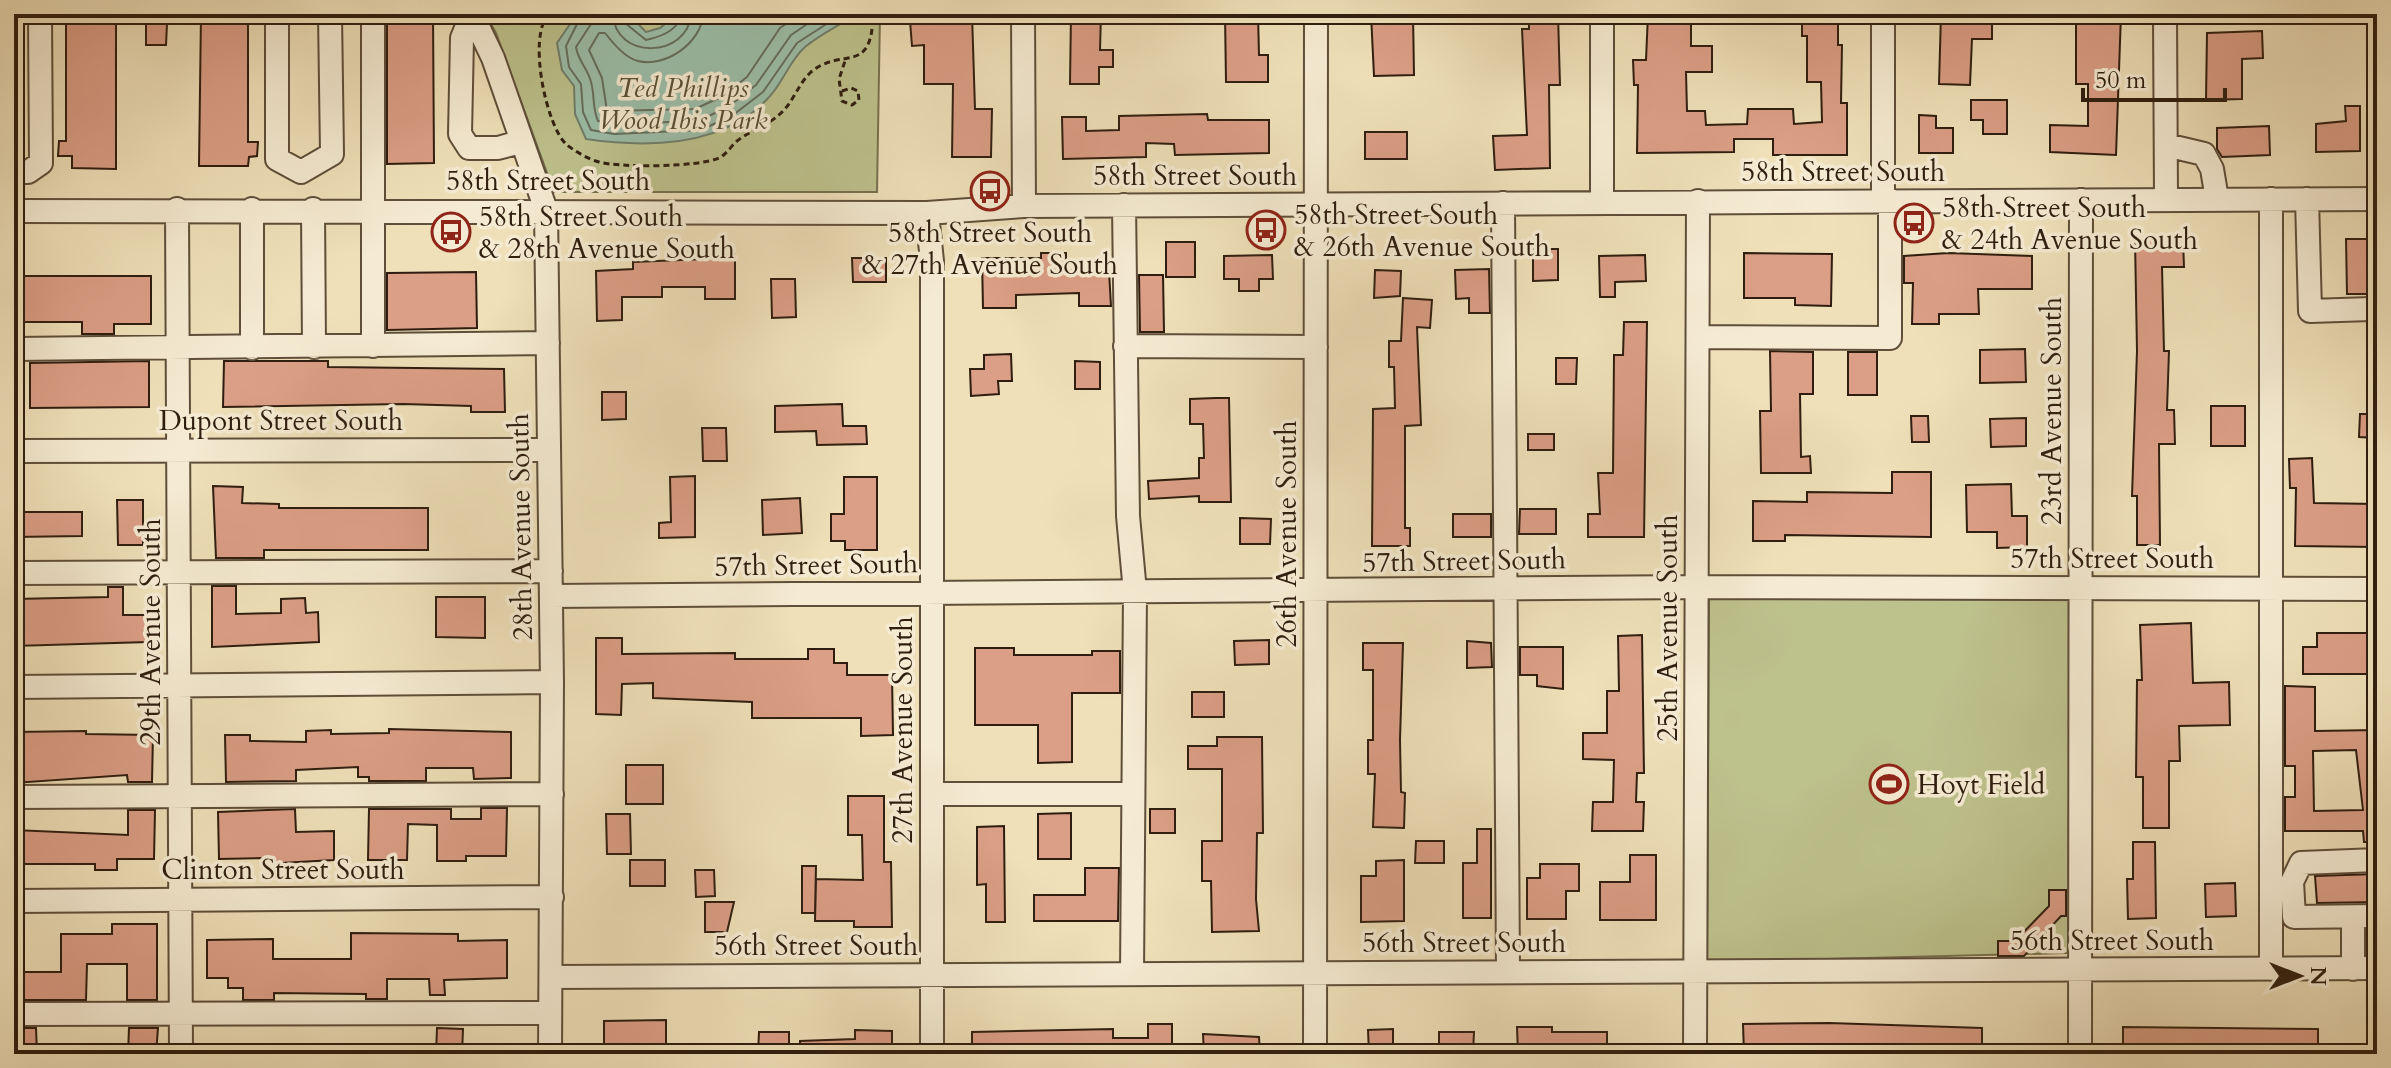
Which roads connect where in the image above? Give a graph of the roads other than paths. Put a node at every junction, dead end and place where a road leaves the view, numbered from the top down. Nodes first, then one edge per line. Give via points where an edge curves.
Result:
1 (40, 14) edge
2 (277, 14) edge
3 (330, 14) edge
4 (373, 14) edge
5 (472, 14) edge
6 (1023, 14) edge
7 (1316, 14) edge
8 (1602, 14) edge
9 (1883, 14) edge
10 (2165, 14) edge
11 (520, 142) junction
12 (2166, 145) junction
13 (14, 172) edge
14 (2166, 199) junction
15 (2217, 199) junction
16 (2271, 199) junction
17 (2307, 199) junction
18 (2377, 199) edge
19 (1886, 200) junction
20 (2081, 200) junction
21 (1698, 201) junction
22 (1602, 202) junction
23 (1503, 203) junction
24 (1316, 204) junction
25 (1124, 205) junction
26 (1024, 206) junction
27 (177, 209) junction
28 (252, 209) junction
29 (313, 209) junction
30 (373, 209) junction
31 (546, 210) junction
32 (14, 211) edge
33 (927, 213) junction
34 (2371, 309) dead end
35 (1698, 337) junction
36 (548, 343) junction
37 (373, 346) junction
38 (1125, 346) junction
39 (314, 347) junction
40 (1316, 347) junction
41 (252, 348) junction
42 (14, 349) edge
43 (178, 349) junction
44 (178, 450) junction
45 (549, 450) junction
46 (14, 451) edge
47 (180, 571) junction
48 (551, 571) junction
49 (14, 573) edge
50 (1698, 587) junction
51 (2081, 588) junction
52 (2270, 588) junction
53 (2377, 589) edge
54 (1506, 590) junction
55 (1135, 592) junction
56 (1316, 592) junction
57 (932, 593) junction
58 (551, 596) junction
59 (552, 682) junction
60 (181, 686) junction
61 (14, 687) edge
62 (552, 794) junction
63 (933, 794) junction
64 (1133, 794) junction
65 (181, 795) junction
66 (14, 797) edge
67 (2377, 860) edge
68 (552, 897) junction
69 (180, 899) junction
70 (14, 901) edge
71 (2377, 916) edge
72 (2353, 917) junction
73 (2377, 968) edge
74 (2271, 969) junction
75 (2353, 969) junction
76 (2079, 970) junction
77 (1694, 971) junction
78 (1508, 972) junction
79 (1315, 973) junction
80 (1132, 974) junction
81 (932, 975) junction
82 (551, 977) junction
83 (181, 1013) junction
84 (550, 1013) junction
85 (14, 1014) edge
86 (181, 1054) edge
87 (550, 1054) edge
88 (932, 1054) edge
89 (1315, 1054) edge
90 (1695, 1054) edge
91 (2080, 1054) edge

1 - 13 street via 41,163 28,172
2 - 3 street via 277,159 301,172 332,154
4 - 30 street
5 - 11 street, 28th Avenue South via 493,58
5 - 11 street via 462,38 460,134 469,148
6 - 26 street
7 - 24 street, 26th Avenue South
8 - 22 street
9 - 19 street
10 - 12 street
11 - 31 street, 28th Avenue South
12 - 14 street
12 - 15 street via 2204,154
14 - 15 street, 58th Street South
14 - 20 street, 58th Street South
15 - 16 street, 58th Street South
16 - 17 street, 58th Street South
16 - 52 street
17 - 18 street, 58th Street South
17 - 34 street via 2310,311
19 - 20 street, 58th Street South
19 - 21 street, 58th Street South
19 - 35 street via 1890,338
20 - 51 street, 23rd Avenue South
21 - 22 street, 58th Street South
21 - 35 street, 25th Avenue South
22 - 23 street, 58th Street South
23 - 24 street, 58th Street South
23 - 54 street
24 - 25 street, 58th Street South
24 - 40 street, 26th Avenue South
25 - 26 street, 58th Street South
25 - 38 street
26 - 33 street, 58th Street South
27 - 28 street, 58th Street South
27 - 32 street, 58th Street South
27 - 43 street, 29th Avenue South
28 - 29 street, 58th Street South
28 - 41 street
29 - 30 street, 58th Street South
29 - 39 street
30 - 31 street, 58th Street South
30 - 37 street
31 - 33 street, 58th Street South
31 - 36 street, 28th Avenue South
33 - 57 street, 27th Avenue South via 932,261
35 - 50 street, 25th Avenue South
36 - 37 street
36 - 45 street, 28th Avenue South
37 - 39 street
38 - 40 street
38 - 55 street
39 - 41 street
40 - 56 street, 26th Avenue South
41 - 43 street
42 - 43 street
43 - 44 street, 29th Avenue South
44 - 45 street, Dupont Street South
44 - 46 street, Dupont Street South
44 - 47 street, 29th Avenue South
45 - 48 street, 28th Avenue South
47 - 48 street
47 - 49 street
47 - 60 street, 29th Avenue South
48 - 58 street, 28th Avenue South
50 - 51 street, 57th Street South
50 - 54 street, 57th Street South
50 - 77 street, 25th Avenue South
51 - 52 street, 57th Street South
51 - 76 street, 23rd Avenue South
52 - 53 street, 57th Street South
52 - 74 street
54 - 56 street, 57th Street South
54 - 78 street
55 - 56 street, 57th Street South
55 - 57 street, 57th Street South
55 - 64 street
56 - 79 street, 26th Avenue South
57 - 58 street, 57th Street South
57 - 63 street, 27th Avenue South
58 - 59 street, 28th Avenue South
59 - 60 street
59 - 62 street, 28th Avenue South
60 - 61 street
60 - 65 street, 29th Avenue South
62 - 65 street
62 - 68 street, 28th Avenue South
63 - 64 street
63 - 81 street, 27th Avenue South
64 - 80 street
65 - 66 street
65 - 69 street, 29th Avenue South
67 - 72 street via 2301,863 2292,882 2294,917
68 - 69 street, Clinton Street South
68 - 82 street, 28th Avenue South
69 - 70 street, Clinton Street South
69 - 83 street, 29th Avenue South
71 - 72 street
72 - 75 street
73 - 75 street, 56th Street South
74 - 75 street, 56th Street South
74 - 76 street, 56th Street South
76 - 77 street, 56th Street South
76 - 91 street, 23rd Avenue South
77 - 78 street, 56th Street South
77 - 90 street, 25th Avenue South
78 - 79 street, 56th Street South
79 - 80 street, 56th Street South
79 - 89 street, 26th Avenue South
80 - 81 street, 56th Street South
81 - 82 street, 56th Street South
81 - 88 street, 27th Avenue South
82 - 84 street, 28th Avenue South
83 - 84 street
83 - 85 street
83 - 86 street, 29th Avenue South
84 - 87 street, 28th Avenue South

